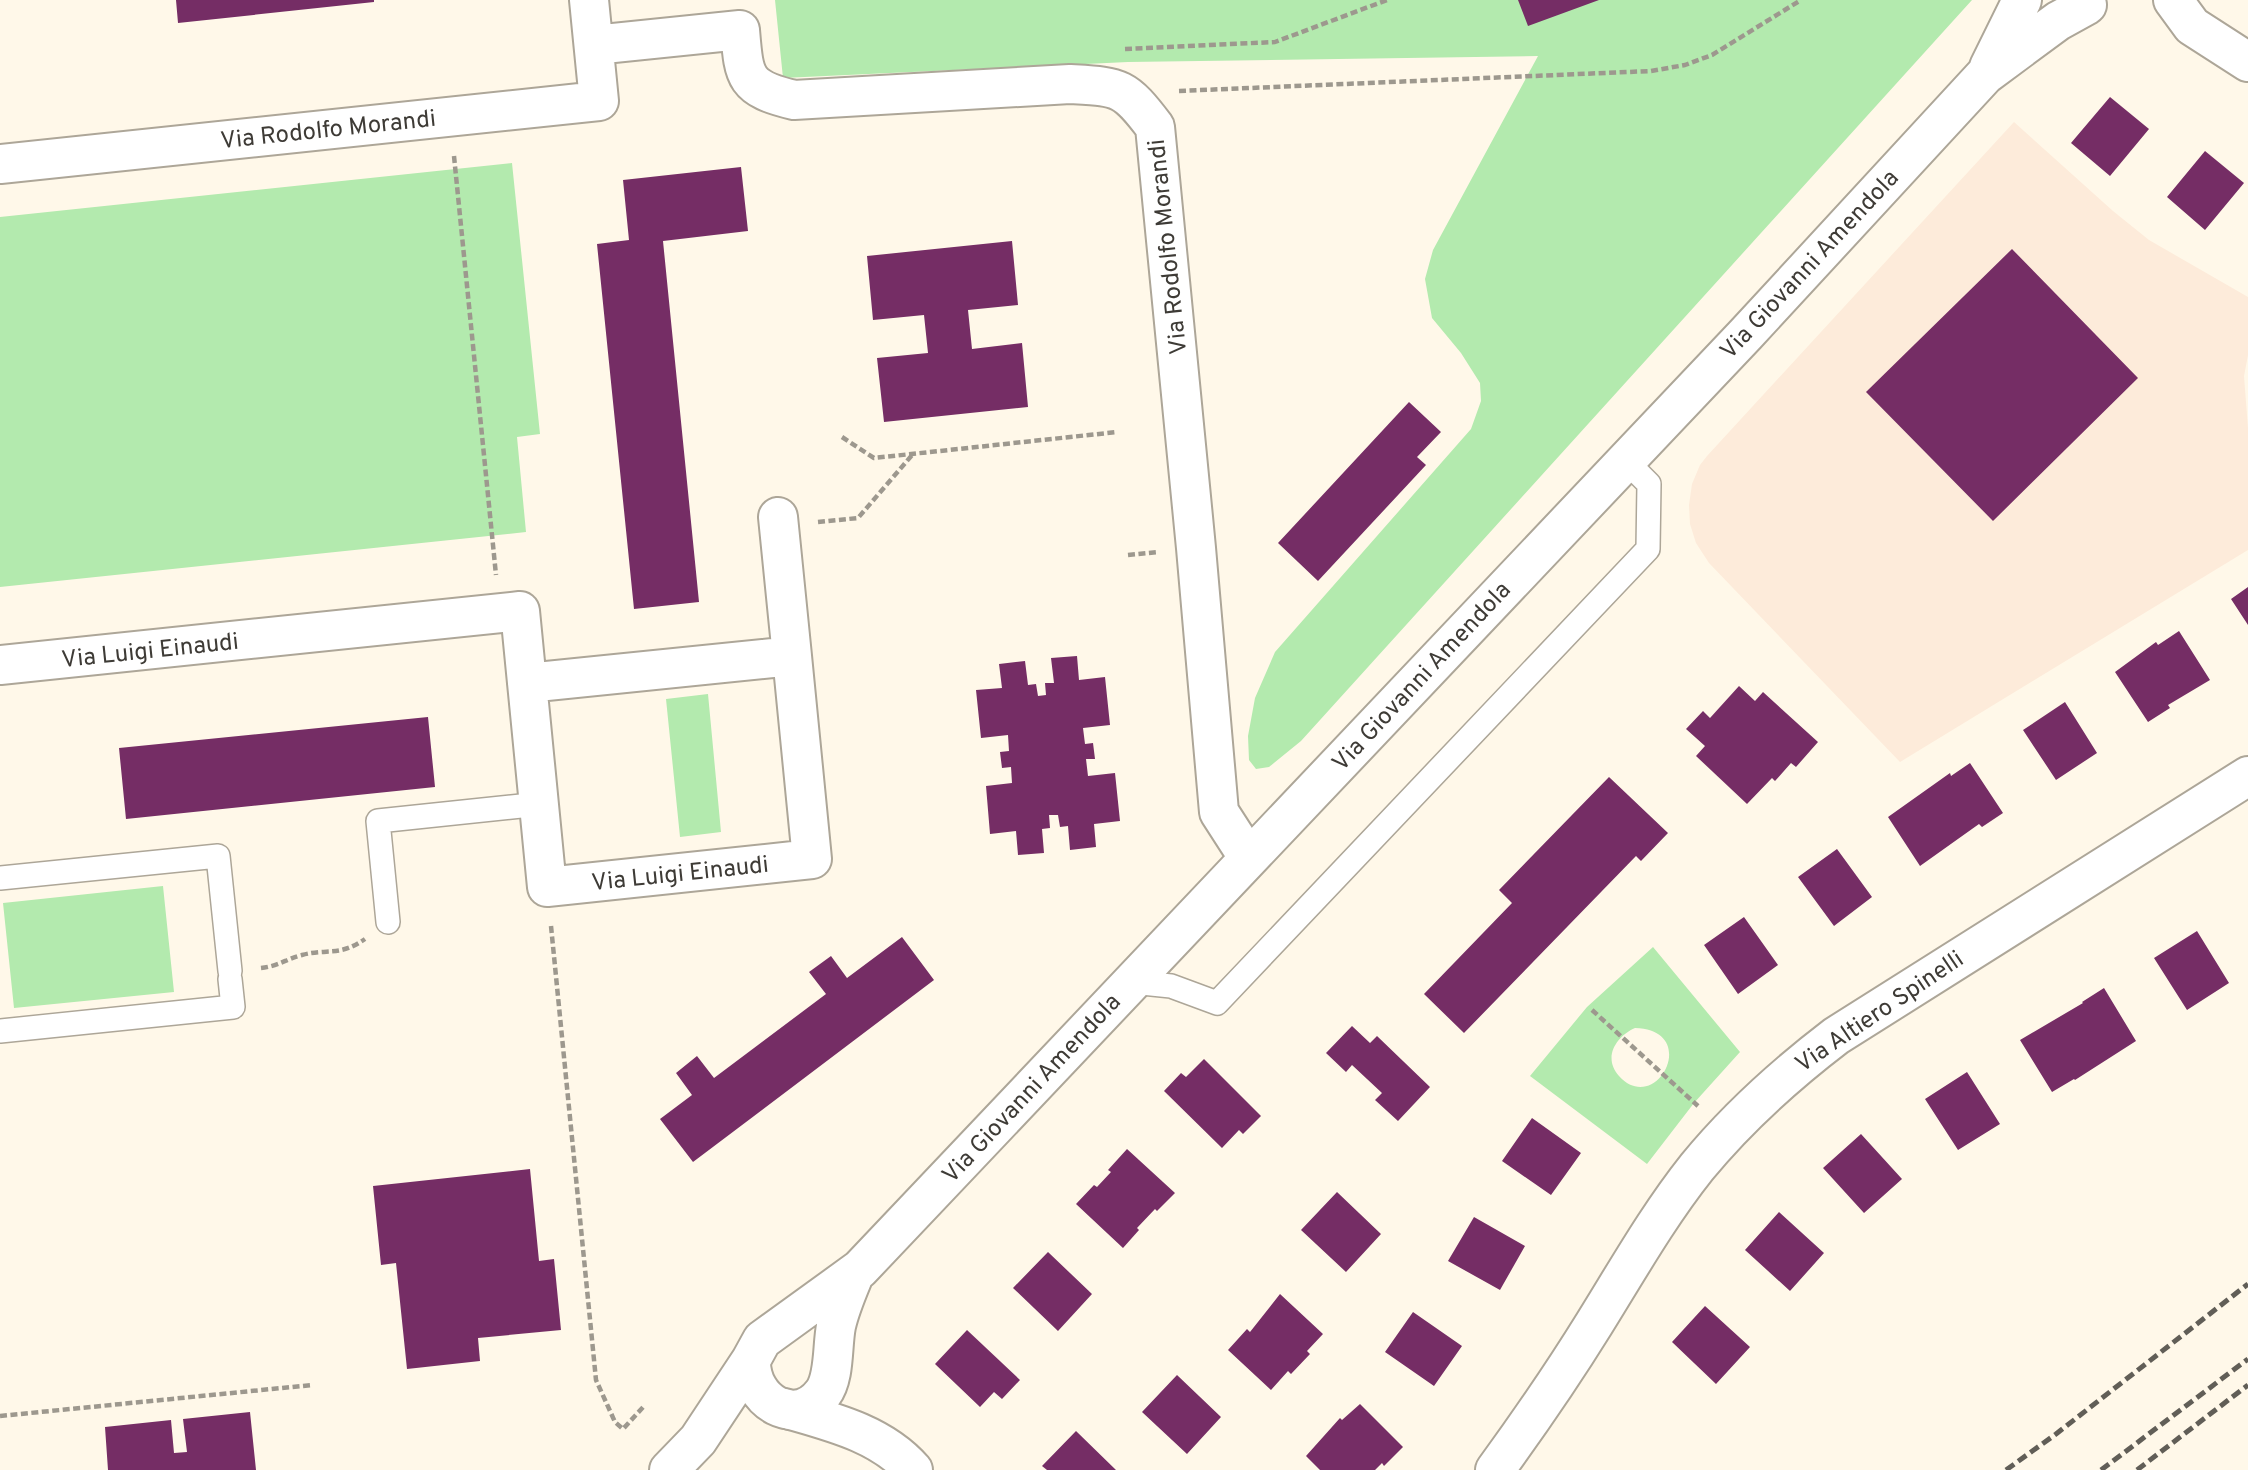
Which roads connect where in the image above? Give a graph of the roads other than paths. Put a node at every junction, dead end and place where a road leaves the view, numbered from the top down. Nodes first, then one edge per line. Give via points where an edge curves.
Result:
1 (589, 0) edge
2 (2022, 0) edge
3 (2173, 0) edge
4 (2089, 2) edge
5 (594, 45) junction
6 (2248, 62) edge
7 (1985, 75) junction
8 (0, 164) edge
9 (1625, 460) junction
10 (778, 521) road end
11 (792, 656) junction
12 (0, 665) edge
13 (527, 683) junction
14 (2248, 776) edge
15 (540, 804) junction
16 (1248, 857) junction
17 (0, 878) edge
18 (388, 922) road end
19 (1132, 982) junction
20 (0, 1031) edge
21 (854, 1275) junction
22 (761, 1347) junction
23 (831, 1359) junction
24 (782, 1408) junction
25 (698, 1440) junction
26 (669, 1470) edge
27 (913, 1470) edge
28 (1496, 1470) edge

1 - 5 street, Via Rodolfo Morandi
2 - 7 street, Via Giovanni Amendola
3 - 6 street via 2192,26
4 - 7 street, Via Giovanni Amendola
5 - 8 street, Via Rodolfo Morandi via 599,101
5 - 16 street, Via Rodolfo Morandi via 740,30 744,72 770,94 794,100 1070,84 1111,86 1126,94 1155,127 1219,812
7 - 9 street, Via Giovanni Amendola
9 - 16 street, Via Giovanni Amendola
9 - 19 lane via 1649,484 1648,549 1217,1003 1171,986
10 - 11 street, Via Luigi Einaudi
11 - 13 street
11 - 15 street, Via Luigi Einaudi via 812,859 547,887
12 - 13 street, Via Luigi Einaudi via 520,611
13 - 15 street, Via Luigi Einaudi
14 - 28 street, Via Altiero Spinelli via 1836,1036 1791,1070 1730,1129 1668,1207 1563,1375
15 - 18 lane via 378,821
16 - 19 street, Via Giovanni Amendola
17 - 20 lane via 218,856 233,1007
19 - 21 street, Via Giovanni Amendola
21 - 22 street, Via Giovanni Amendola
21 - 23 street, Via Giovanni Amendola via 836,1325
22 - 23 street via 783,1329 807,1331 826,1347
22 - 24 street via 751,1372 760,1395
22 - 25 street, Via Giovanni Amendola
23 - 24 street, Via Giovanni Amendola via 828,1385 821,1396 797,1408
24 - 25 street, Via Giovanni Amendola via 748,1417
24 - 27 street via 855,1429
25 - 26 street, Via Giovanni Amendola

